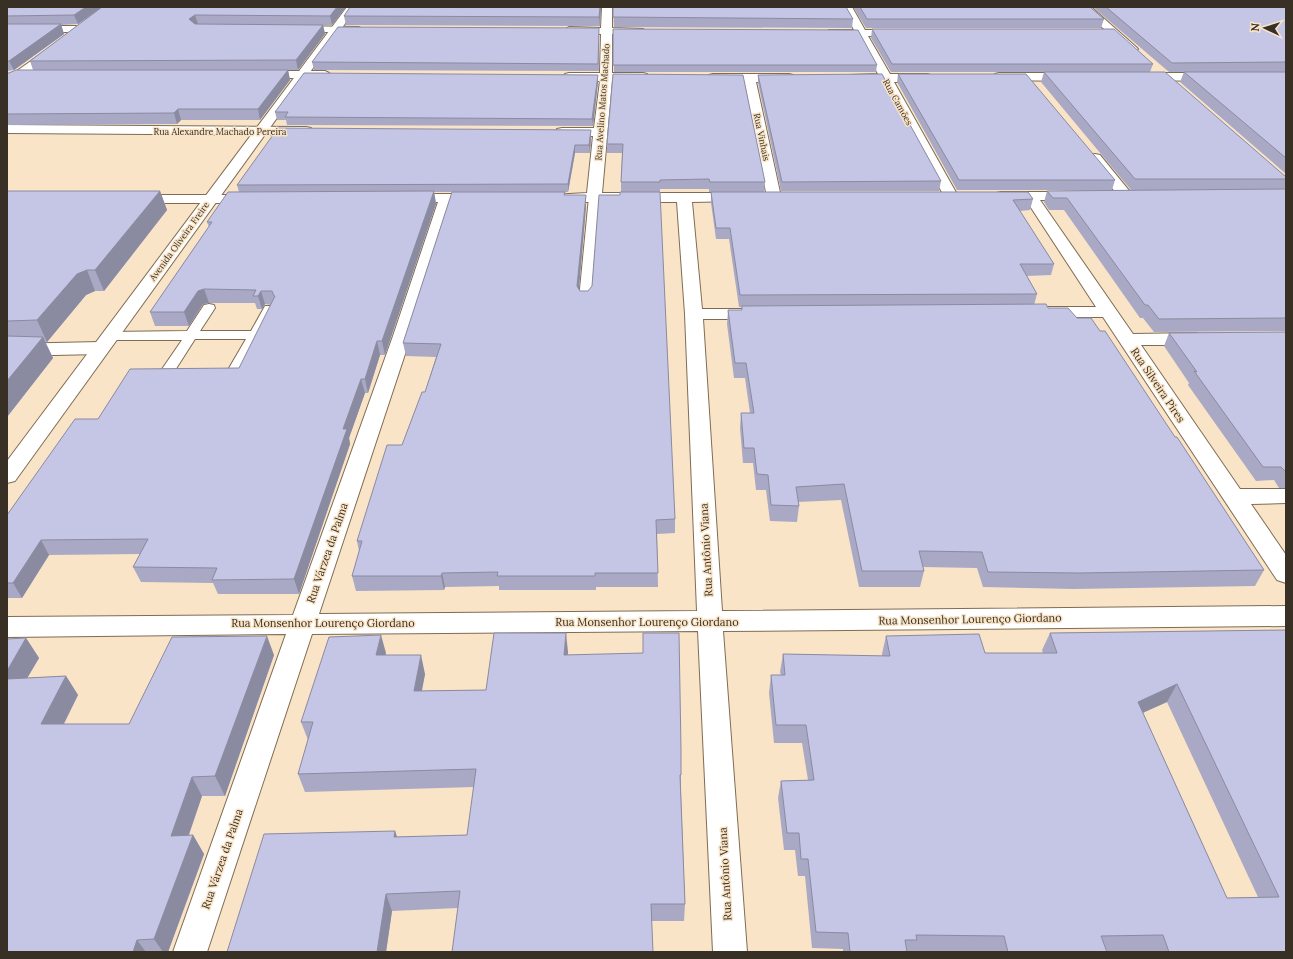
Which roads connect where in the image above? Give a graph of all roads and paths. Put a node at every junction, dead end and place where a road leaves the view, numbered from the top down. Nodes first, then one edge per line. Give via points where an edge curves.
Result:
1 (352, 7) edge
2 (607, 7) edge
3 (847, 7) edge
4 (1085, 7) edge
5 (7, 29) edge
6 (282, 29) edge
7 (336, 30) junction
8 (367, 30) edge
9 (557, 30) edge
10 (607, 31) junction
11 (654, 33) edge
12 (821, 33) edge
13 (861, 33) junction
14 (915, 33) edge
15 (1099, 33) edge
16 (1114, 33) junction
17 (1142, 57) edge
18 (1153, 67) edge
19 (246, 75) edge
20 (301, 75) junction
21 (336, 75) edge
22 (12, 76) edge
23 (41, 76) edge
24 (559, 77) edge
25 (606, 77) junction
26 (988, 77) edge
27 (1028, 77) junction
28 (1081, 77) edge
29 (1127, 77) edge
30 (1165, 77) junction
31 (1225, 77) edge
32 (654, 78) edge
33 (702, 78) edge
34 (750, 78) junction
35 (797, 78) edge
36 (845, 78) edge
37 (885, 78) junction
38 (941, 78) edge
39 (7, 84) edge
40 (1176, 87) edge
41 (1038, 89) edge
42 (7, 129) edge
43 (260, 131) junction
44 (322, 131) edge
45 (546, 132) edge
46 (601, 132) junction
47 (1087, 148) edge
48 (935, 196) edge
49 (987, 196) edge
50 (1030, 196) junction
51 (1089, 196) edge
52 (1141, 196) edge
53 (594, 197) junction
54 (684, 197) junction
55 (763, 197) junction
56 (790, 197) edge
57 (392, 198) edge
58 (447, 198) junction
59 (494, 198) edge
60 (542, 198) edge
61 (117, 199) edge
62 (210, 199) junction
63 (266, 199) edge
64 (585, 299) edge
65 (208, 308) dead end
66 (270, 309) edge
67 (1028, 312) edge
68 (1108, 312) junction
69 (694, 314) junction
70 (774, 314) edge
71 (191, 335) junction
72 (255, 335) junction
73 (1215, 339) edge
74 (1128, 340) junction
75 (104, 342) junction
76 (7, 350) edge
77 (167, 372) edge
78 (232, 375) edge
79 (7, 476) edge
80 (1286, 496) edge
81 (1234, 497) junction
82 (1286, 574) edge
83 (1286, 616) edge
84 (710, 622) junction
85 (302, 623) junction
86 (7, 627) edge
87 (190, 952) edge
88 (730, 952) edge

1 - 7 street, Avenida Oliveira Freire
2 - 10 street, Rua Avelino Matos Machado
3 - 13 street, Rua Camões
4 - 16 street
5 - 22 street via 84,27
6 - 7 street
7 - 8 street
7 - 20 street, Avenida Oliveira Freire
9 - 10 street
10 - 11 street
10 - 25 street, Rua Avelino Matos Machado
12 - 13 street
13 - 14 street
13 - 37 street, Rua Camões
15 - 16 street
16 - 17 street
18 - 30 street
19 - 20 street
20 - 21 street
20 - 43 street, Avenida Oliveira Freire
22 - 23 street
22 - 39 street
24 - 25 street
25 - 32 street
25 - 46 street, Rua Avelino Matos Machado
26 - 27 street
27 - 28 street
27 - 41 street
29 - 30 street
30 - 31 street
30 - 40 street
33 - 34 street
34 - 35 street
34 - 55 street, Rua Vinhais
36 - 37 street
37 - 38 street
37 - 48 street, Rua Camões via 958,196
42 - 43 street, Rua Alexandre Machado Pereira
43 - 44 street, Rua Alexandre Machado Pereira
43 - 62 street, Avenida Oliveira Freire
45 - 46 street
46 - 53 street, Rua Avelino Matos Machado
47 - 52 street via 1119,196
49 - 50 street
50 - 51 street
50 - 68 street, Rua Silveira Pires
53 - 54 street
53 - 60 street
53 - 64 lane
54 - 55 street
54 - 69 street, Rua Antônio Viana
55 - 56 street
57 - 58 street
58 - 59 street
58 - 85 street, Rua Várzea da Palma
61 - 62 street
62 - 63 street
62 - 75 street, Avenida Oliveira Freire
65 - 71 lane
66 - 72 lane
67 - 68 street
68 - 74 street, Rua Silveira Pires
69 - 70 street
69 - 84 street, Rua Antônio Viana
71 - 72 lane
71 - 75 lane
71 - 77 lane
72 - 78 lane
73 - 74 street
74 - 81 street, Rua Silveira Pires
75 - 76 street
75 - 79 street, Avenida Oliveira Freire
80 - 81 street
81 - 82 street, Rua Silveira Pires
83 - 84 street, Rua Monsenhor Lourenço Giordano
84 - 85 street, Rua Monsenhor Lourenço Giordano
84 - 88 street, Rua Antônio Viana
85 - 86 street, Rua Monsenhor Lourenço Giordano
85 - 87 street, Rua Várzea da Palma

